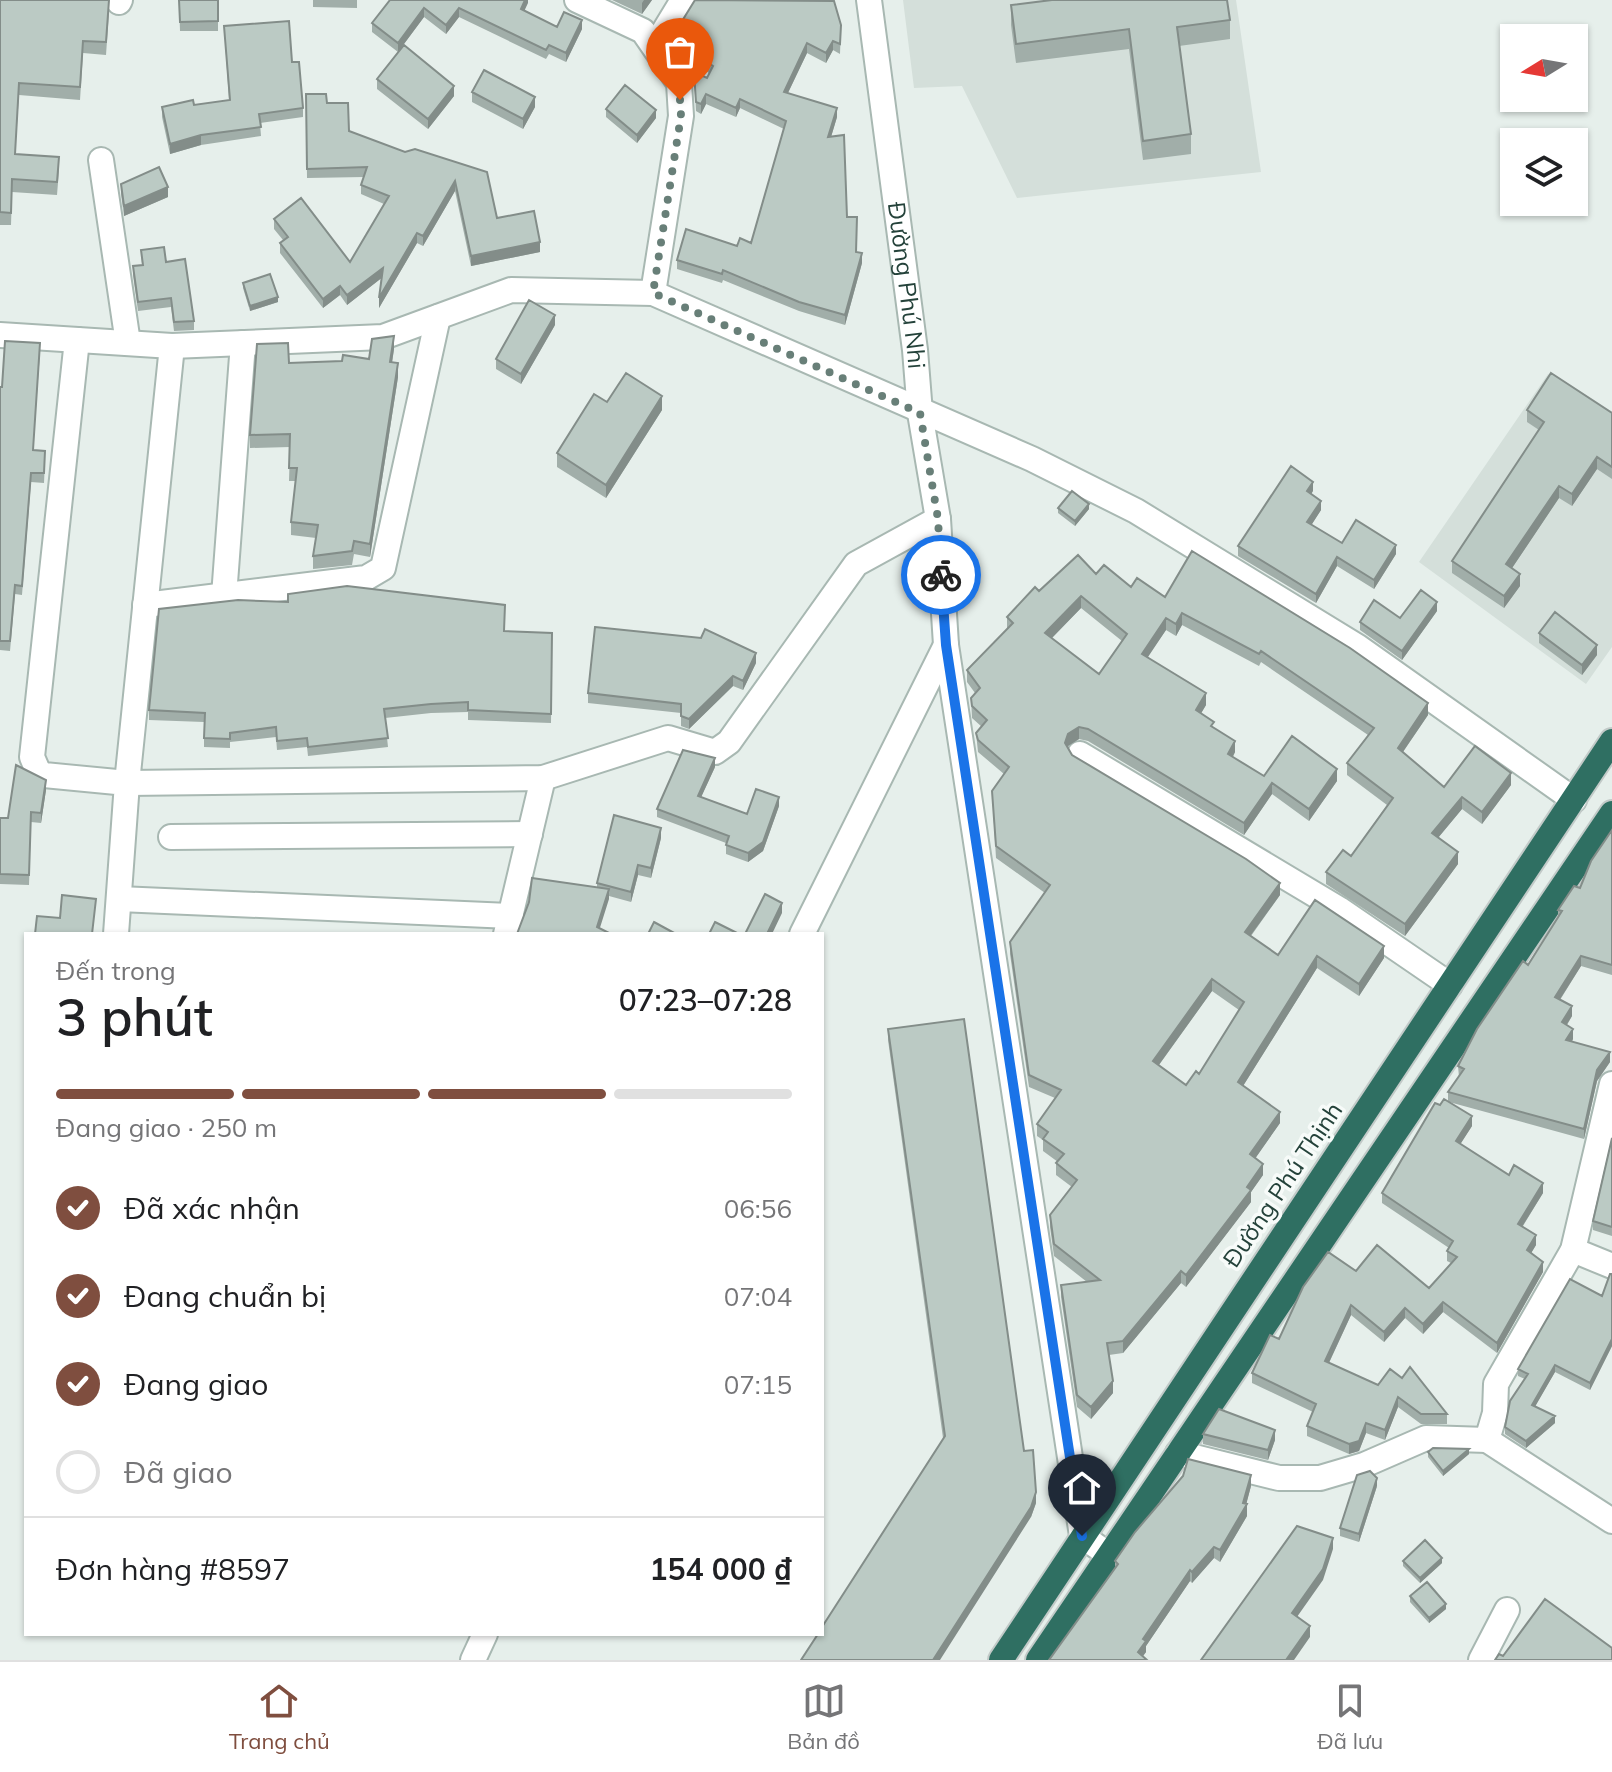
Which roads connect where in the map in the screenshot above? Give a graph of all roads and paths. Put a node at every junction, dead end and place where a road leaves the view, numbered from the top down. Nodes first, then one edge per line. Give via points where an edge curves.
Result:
1 (577, 0) edge
2 (683, 0) edge
3 (869, 0) edge
4 (655, 46) junction
5 (101, 160) dead end
6 (653, 293) junction
7 (438, 317) junction
8 (0, 335) edge
9 (77, 340) junction
10 (128, 343) junction
11 (243, 343) junction
12 (172, 346) junction
13 (920, 413) junction
14 (938, 519) junction
15 (224, 596) junction
16 (145, 605) junction
17 (946, 645) junction
18 (1612, 741) edge
19 (1080, 754) dead end
20 (543, 778) junction
21 (127, 783) junction
22 (1574, 800) junction
23 (1612, 813) edge
24 (530, 834) junction
25 (171, 837) dead end
26 (119, 899) junction
27 (509, 925) edge
28 (116, 932) edge
29 (803, 932) edge
30 (1450, 985) junction
31 (1612, 1084) edge
32 (1573, 1250) junction
33 (1612, 1266) edge
34 (1487, 1440) junction
35 (1178, 1453) junction
36 (1612, 1521) edge
37 (1082, 1536) junction
38 (1109, 1555) junction
39 (1507, 1610) dead end
40 (484, 1636) edge
41 (473, 1660) edge
42 (1001, 1660) edge
43 (1038, 1660) edge
44 (1481, 1660) edge

1 - 4 street via 643,31
2 - 4 street
3 - 13 street, Đường Phú Nhi
4 - 6 street via 679,83 681,116
5 - 10 street
6 - 7 street via 511,290
6 - 13 street
7 - 11 street via 383,337
7 - 15 street via 383,568 366,578
8 - 9 street
9 - 10 street
9 - 21 street via 32,757 44,775
10 - 12 street
11 - 12 street
11 - 15 street
12 - 16 street
13 - 14 street, Đường Phú Nhi
13 - 22 street via 1032,459 1136,511 1358,647
14 - 17 street, Đường Phú Nhi
14 - 20 street via 856,564 729,742 715,752 668,738
15 - 16 street
16 - 21 street
17 - 29 street
17 - 37 street, Đường Phú Nhi
18 - 22 highway, Đường Phú Thịnh
19 - 30 street via 1339,909
20 - 21 street
20 - 24 street
21 - 26 street
22 - 30 highway, Đường Phú Thịnh
23 - 35 highway
24 - 25 street
24 - 27 street
26 - 27 street
26 - 28 street
30 - 37 highway, Đường Phú Thịnh
31 - 32 street
32 - 33 street
32 - 34 street via 1496,1384
34 - 35 street via 1426,1438 1320,1478 1279,1478
34 - 36 street
35 - 38 highway
37 - 38 street
37 - 42 highway, Đường Phú Thịnh
38 - 43 highway
39 - 44 street
40 - 41 street

